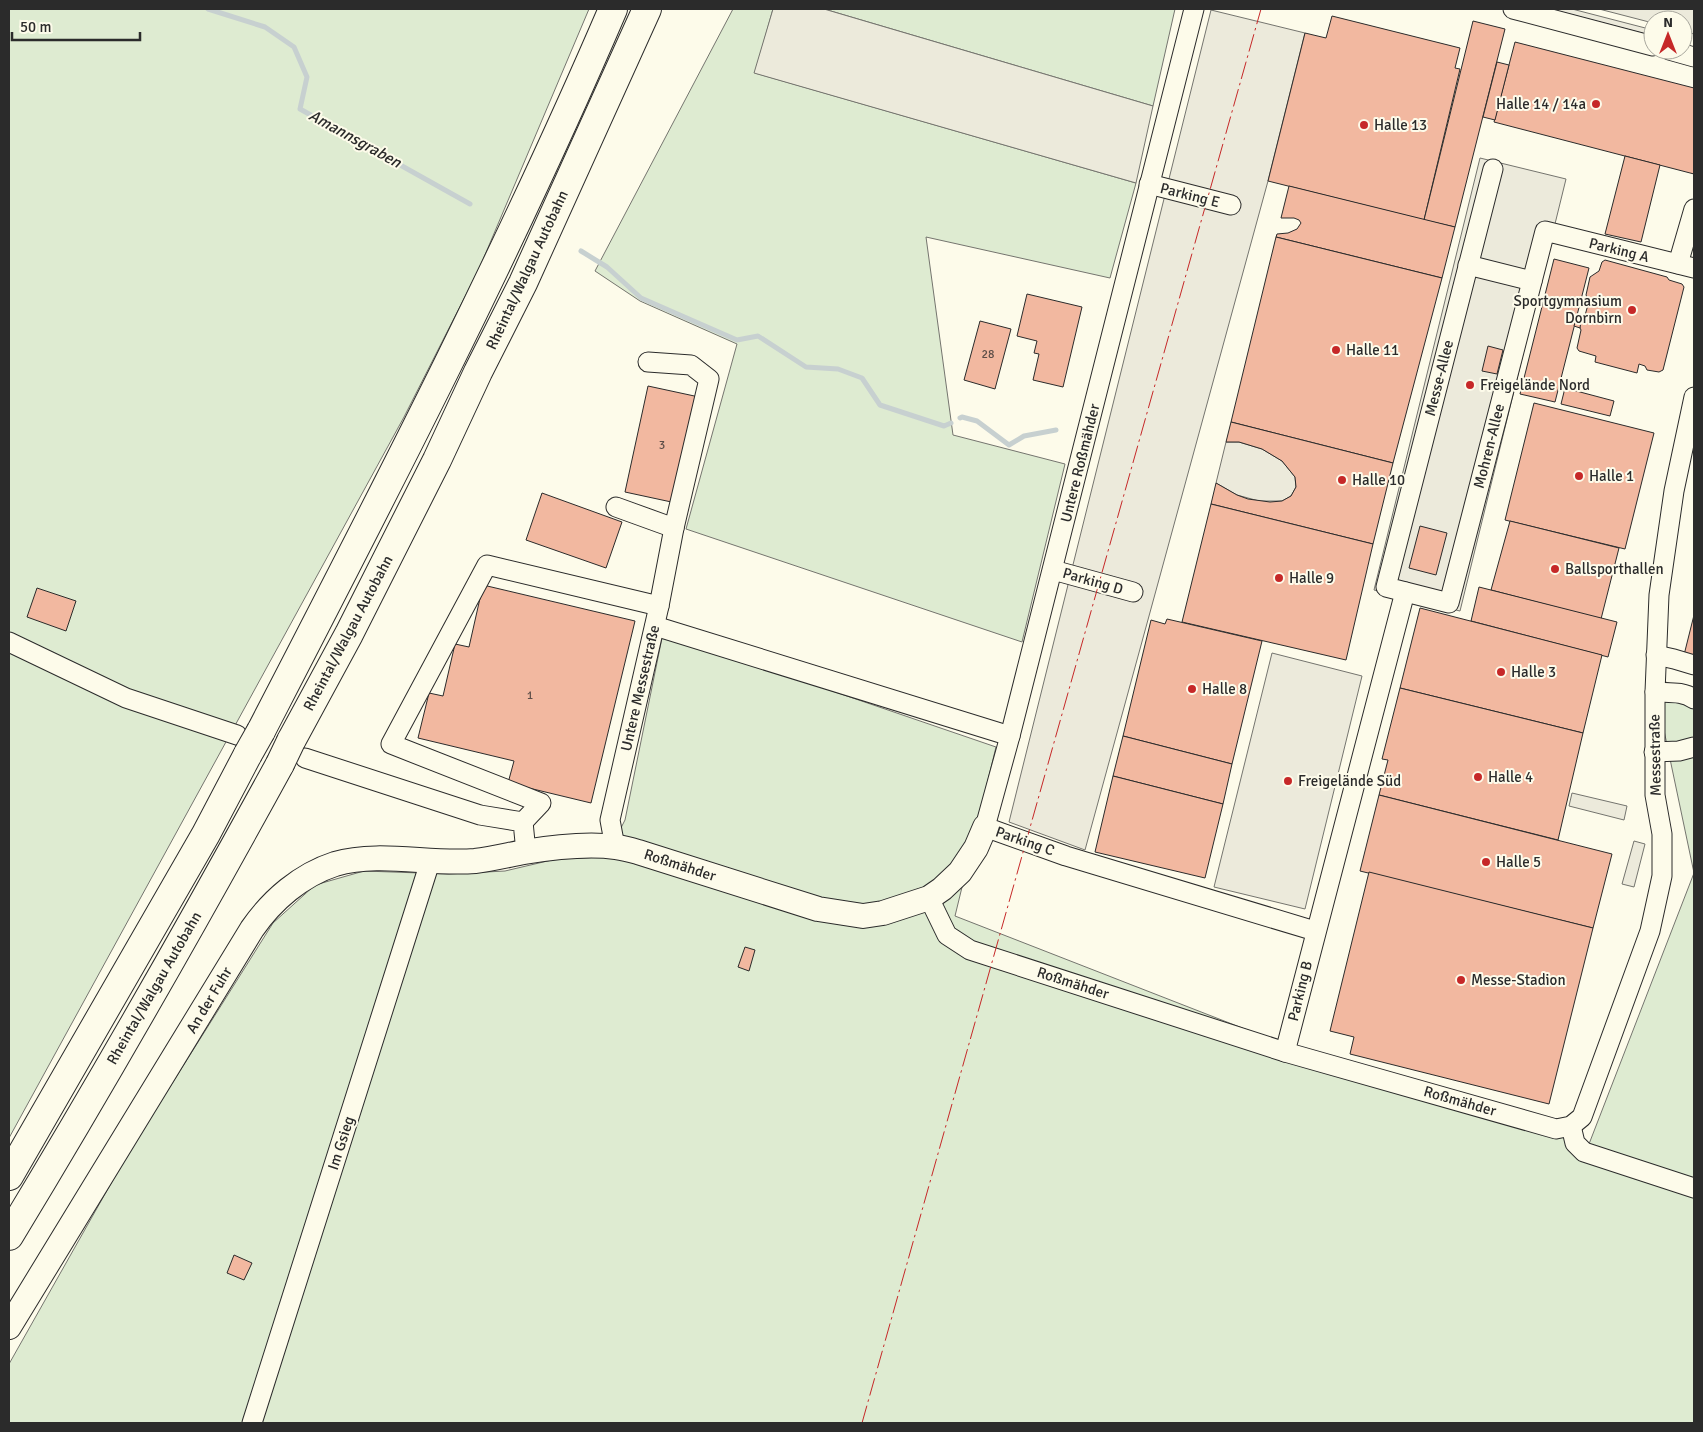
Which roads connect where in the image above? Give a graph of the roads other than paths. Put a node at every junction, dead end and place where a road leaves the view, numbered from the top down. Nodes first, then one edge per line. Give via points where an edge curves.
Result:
1 (613, 9) edge
2 (647, 9) edge
3 (1194, 9) edge
4 (1513, 9) edge
5 (1643, 43) edge
6 (1493, 169) dead end
7 (1149, 184) junction
8 (1231, 205) dead end
9 (1694, 209) edge
10 (1545, 231) joint
11 (1468, 265) junction
12 (1686, 266) edge
13 (1532, 281) junction
14 (648, 362) dead end
15 (1694, 397) edge
16 (1688, 457) edge
17 (616, 507) dead end
18 (674, 528) junction
19 (1053, 570) junction
20 (1132, 592) dead end
21 (1405, 592) junction
22 (659, 606) junction
23 (654, 626) junction
24 (9, 642) edge
25 (1656, 655) junction
26 (1694, 665) edge
27 (1655, 692) junction
28 (1694, 699) edge
29 (1010, 736) junction
30 (249, 740) junction
31 (1694, 747) edge
32 (1654, 752) junction
33 (292, 754) junction
34 (523, 822) junction
35 (985, 827) junction
36 (615, 846) junction
37 (526, 852) junction
38 (430, 862) junction
39 (929, 898) junction
40 (1316, 931) junction
41 (1285, 1052) junction
42 (1571, 1126) junction
43 (9, 1176) edge
44 (1694, 1188) edge
45 (9, 1236) edge
46 (9, 1327) edge
47 (252, 1423) edge

1 - 30 highway, Rheintal/Walgau Autobahn via 430,402
2 - 33 highway, Rheintal/Walgau Autobahn via 523,283
3 - 7 street, Untere Roßmähder
4 - 5 street
6 - 11 street, Messe-Allee
7 - 8 street, Parking E
7 - 19 street, Untere Roßmähder
9 - 12 street
10 - 12 street, Parking A
10 - 13 street, Mohren-Allee
11 - 13 street
11 - 21 street, Messe-Allee via 1386,587
13 - 21 street, Mohren-Allee via 1449,603
14 - 18 street, Untere Messestraße via 691,365 709,379
15 - 16 street, Messestraße
16 - 25 street, Messestraße via 1674,491 1659,594
17 - 18 street
18 - 22 street, Untere Messestraße
19 - 20 street, Parking D
19 - 29 street, Untere Roßmähder
21 - 40 street, Parking B
22 - 23 street, Untere Messestraße
22 - 34 street via 487,565 391,744 541,803
23 - 29 street
23 - 36 street, Untere Messestraße via 610,820
24 - 30 street via 126,698
25 - 26 street
25 - 27 street, Messestraße
27 - 28 street
27 - 32 street, Messestraße
29 - 35 street, Untere Roßmähder
30 - 43 highway, Rheintal/Walgau Autobahn via 202,842
31 - 32 street
32 - 42 street, Messestraße via 1654,796 1662,834 1662,876 1650,931 1582,1118
33 - 34 street via 480,816
33 - 45 highway, Rheintal/Walgau Autobahn
34 - 37 street
35 - 39 main road, Untere Roßmähder via 960,872
35 - 40 street, Parking C via 1066,856
36 - 37 main road, Roßmähder via 569,846
36 - 39 main road, Roßmähder via 818,909 863,916
37 - 38 main road, An der Fuhr via 476,861
38 - 46 main road, An der Fuhr via 386,859 335,864 295,884 273,903 252,929
38 - 47 street, Im Gsieg
39 - 41 street, Roßmähder via 948,935 970,950
40 - 41 street, Parking B
41 - 42 street, Roßmähder via 1556,1129
42 - 44 street via 1575,1142 1584,1152

